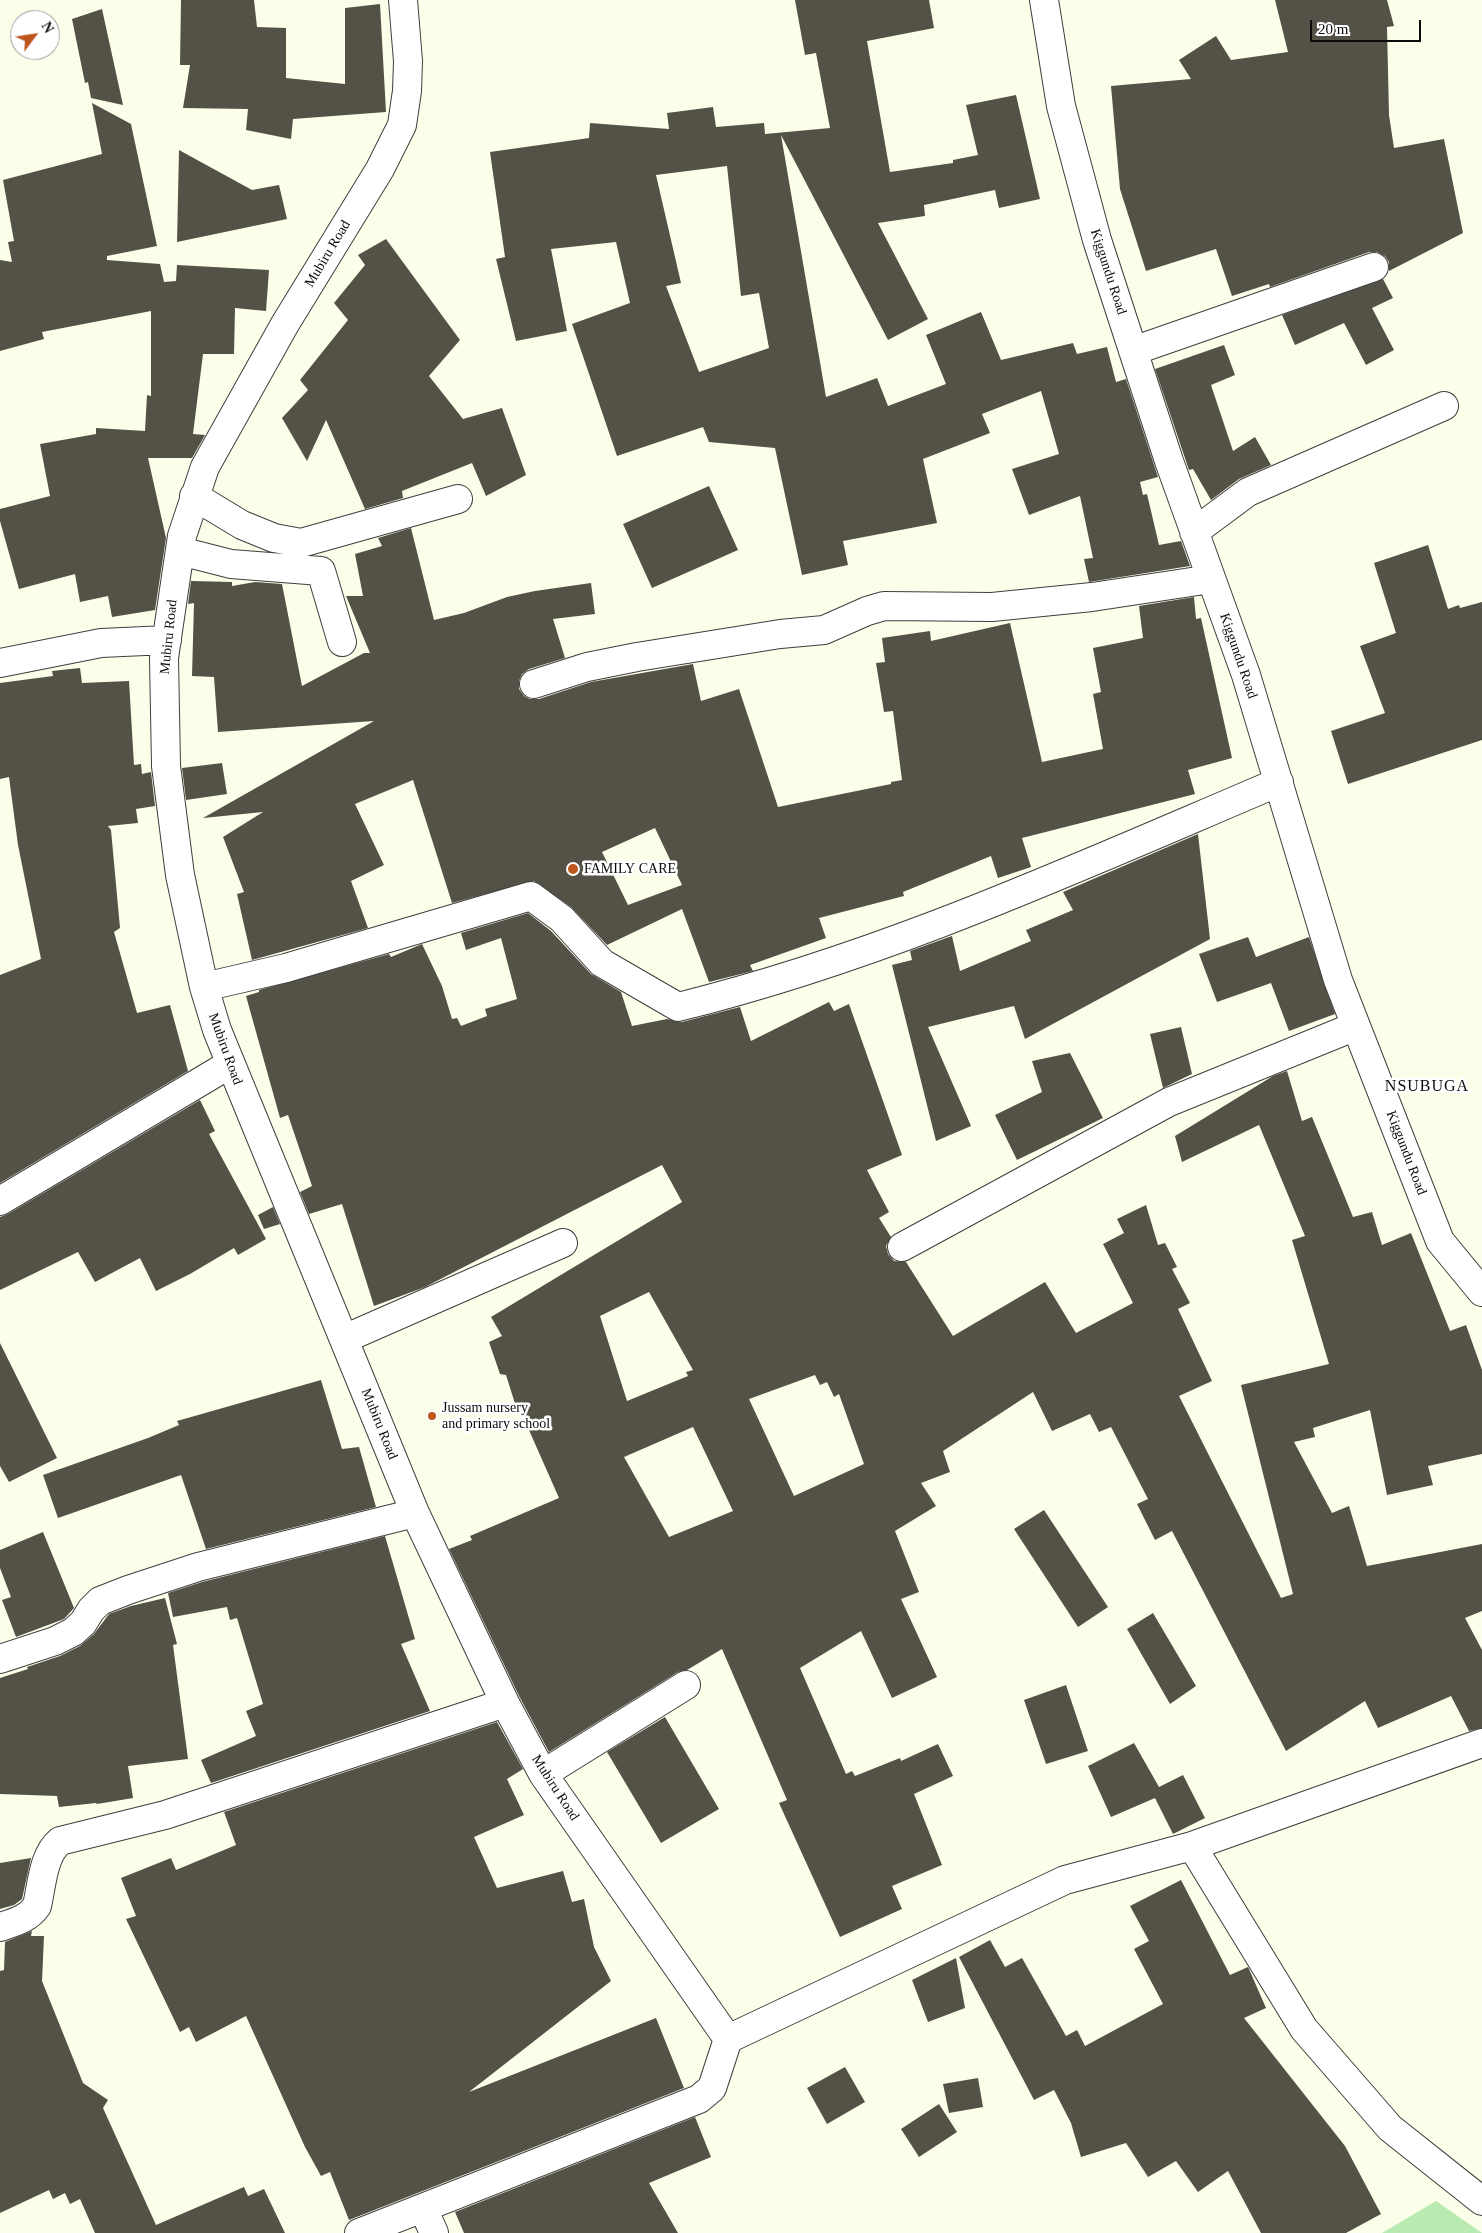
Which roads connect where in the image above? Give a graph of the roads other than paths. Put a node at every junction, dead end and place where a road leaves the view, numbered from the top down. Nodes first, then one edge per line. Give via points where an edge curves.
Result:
1 (403, 0) edge
2 (1044, 0) edge
3 (1374, 267) dead end
4 (1133, 351) junction
5 (1444, 406) dead end
6 (194, 496) junction
7 (458, 499) dead end
8 (1194, 532) junction
9 (180, 552) junction
10 (1211, 579) junction
11 (167, 640) junction
12 (342, 642) dead end
13 (0, 663) edge
14 (534, 684) dead end
15 (1279, 782) junction
16 (204, 987) junction
17 (1356, 1026) junction
18 (230, 1064) junction
19 (0, 1201) edge
20 (563, 1243) dead end
21 (902, 1247) dead end
22 (1482, 1292) edge
23 (344, 1339) junction
24 (415, 1513) junction
25 (0, 1658) edge
26 (686, 1685) dead end
27 (505, 1703) junction
28 (1482, 1743) edge
29 (543, 1774) junction
30 (1192, 1846) junction
31 (0, 1927) edge
32 (728, 2039) junction
33 (1482, 2201) edge
34 (423, 2208) junction
35 (359, 2233) edge
36 (434, 2233) edge

1 - 6 street, Mubiru Road via 408,61 402,125 380,169 285,324 219,441
2 - 4 street, Kiggundu Road via 1061,106 1097,240
3 - 4 street
4 - 8 street, Kiggundu Road
5 - 8 street via 1248,492
6 - 7 street via 274,538 301,543
6 - 9 street, Mubiru Road
8 - 10 street, Kiggundu Road
9 - 11 street, Mubiru Road
9 - 12 street via 231,564 321,571
10 - 14 street via 1092,598 992,607 884,606 824,630 780,634 587,666
10 - 15 street, Kiggundu Road via 1246,675
11 - 13 street via 101,643
11 - 16 street, Mubiru Road via 164,658 166,766 180,875
15 - 16 street via 957,917 752,989 678,1007 602,963 562,918 531,896 286,968
15 - 17 street, Kiggundu Road via 1338,980
16 - 18 street, Mubiru Road
17 - 21 street via 1169,1102
17 - 22 street, Kiggundu Road via 1440,1241
18 - 19 street
18 - 23 street, Mubiru Road
20 - 23 street
23 - 24 street, Mubiru Road
24 - 25 street via 198,1568 128,1590 100,1601 73,1632
24 - 27 street, Mubiru Road
26 - 29 street
27 - 29 street, Mubiru Road
27 - 31 street via 165,1815 60,1841 48,1857 37,1906 29,1916
28 - 30 street
29 - 32 street, Mubiru Road
30 - 32 street via 1065,1880
30 - 33 street via 1304,2029 1390,2128
32 - 34 street via 712,2088 699,2099
34 - 35 street
34 - 36 street

